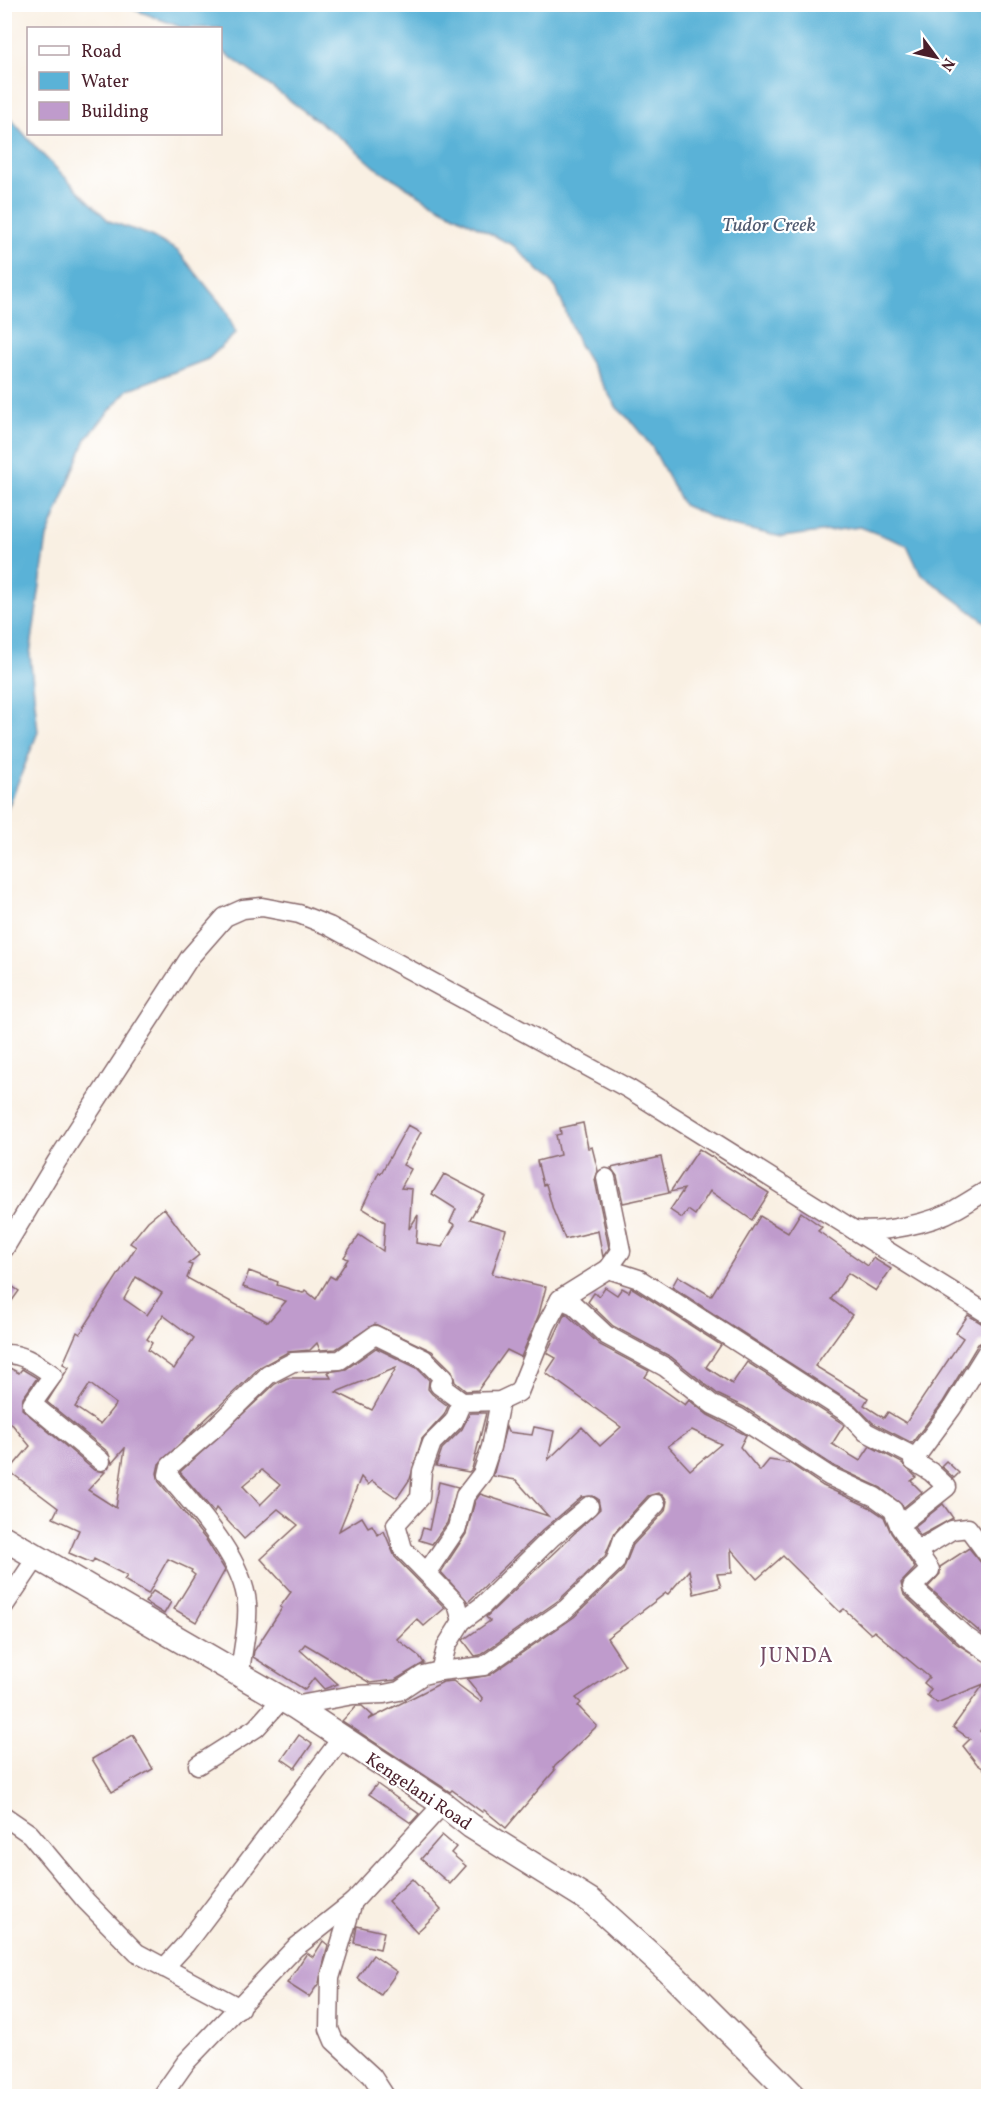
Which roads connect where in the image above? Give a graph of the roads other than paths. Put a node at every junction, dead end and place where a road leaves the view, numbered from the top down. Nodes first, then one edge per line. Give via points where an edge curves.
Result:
1 (606, 1179) dead end
2 (988, 1190) edge
3 (852, 1230) junction
4 (4, 1249) edge
5 (608, 1269) junction
6 (560, 1299) junction
7 (988, 1314) edge
8 (988, 1350) edge
9 (4, 1354) edge
10 (500, 1401) junction
11 (462, 1402) junction
12 (915, 1457) junction
13 (101, 1461) dead end
14 (656, 1504) dead end
15 (589, 1506) dead end
16 (899, 1525) junction
17 (4, 1538) edge
18 (917, 1551) junction
19 (988, 1555) edge
20 (37, 1557) junction
21 (427, 1572) junction
22 (4, 1606) edge
23 (462, 1621) junction
24 (988, 1652) edge
25 (440, 1671) junction
26 (240, 1673) junction
27 (288, 1703) junction
28 (341, 1739) junction
29 (198, 1764) dead end
30 (443, 1804) junction
31 (4, 1816) edge
32 (353, 1902) junction
33 (164, 1968) junction
34 (240, 2008) junction
35 (162, 2097) edge
36 (385, 2097) edge
37 (794, 2097) edge

1 - 5 street via 621,1251
2 - 3 street via 933,1219 882,1231
3 - 4 street via 629,1089 454,992 329,926 299,914 262,907 243,909 225,917 190,957
3 - 7 street
5 - 6 street
5 - 12 street via 639,1279 849,1414 866,1432
6 - 10 street via 519,1392
6 - 16 street via 574,1305 606,1335 665,1367 713,1405 829,1476 875,1497 893,1510
8 - 12 street
9 - 13 street via 14,1354 52,1375 32,1404
10 - 11 street
10 - 21 street via 482,1474 465,1496 457,1528
11 - 21 street via 454,1420 432,1443 422,1471 420,1498 396,1524 403,1549
11 - 26 street via 439,1385 444,1379 424,1359 375,1335 340,1360 293,1362 268,1375 170,1466 168,1475 230,1555 246,1597 248,1611
12 - 16 street via 913,1461 947,1487
14 - 25 street via 623,1539 615,1562 566,1609 484,1666
15 - 23 street
16 - 18 street
17 - 20 main road, Kengelani Road
18 - 19 street via 952,1530 968,1528
18 - 24 street via 930,1570 912,1587
20 - 22 street
20 - 26 main road, Kengelani Road
21 - 23 street via 457,1604
23 - 25 street via 447,1645
25 - 27 street via 423,1675 399,1691
26 - 27 main road, Kengelani Road
27 - 28 main road, Kengelani Road
27 - 29 street
28 - 30 main road, Kengelani Road
28 - 33 street
30 - 32 street
30 - 37 main road, Kengelani Road via 471,1826 591,1901 675,1977
31 - 33 street via 30,1834 125,1943
32 - 34 street via 295,1948
32 - 36 street via 330,1978 329,2029 334,2041 372,2076
33 - 34 street
34 - 35 street via 186,2062

